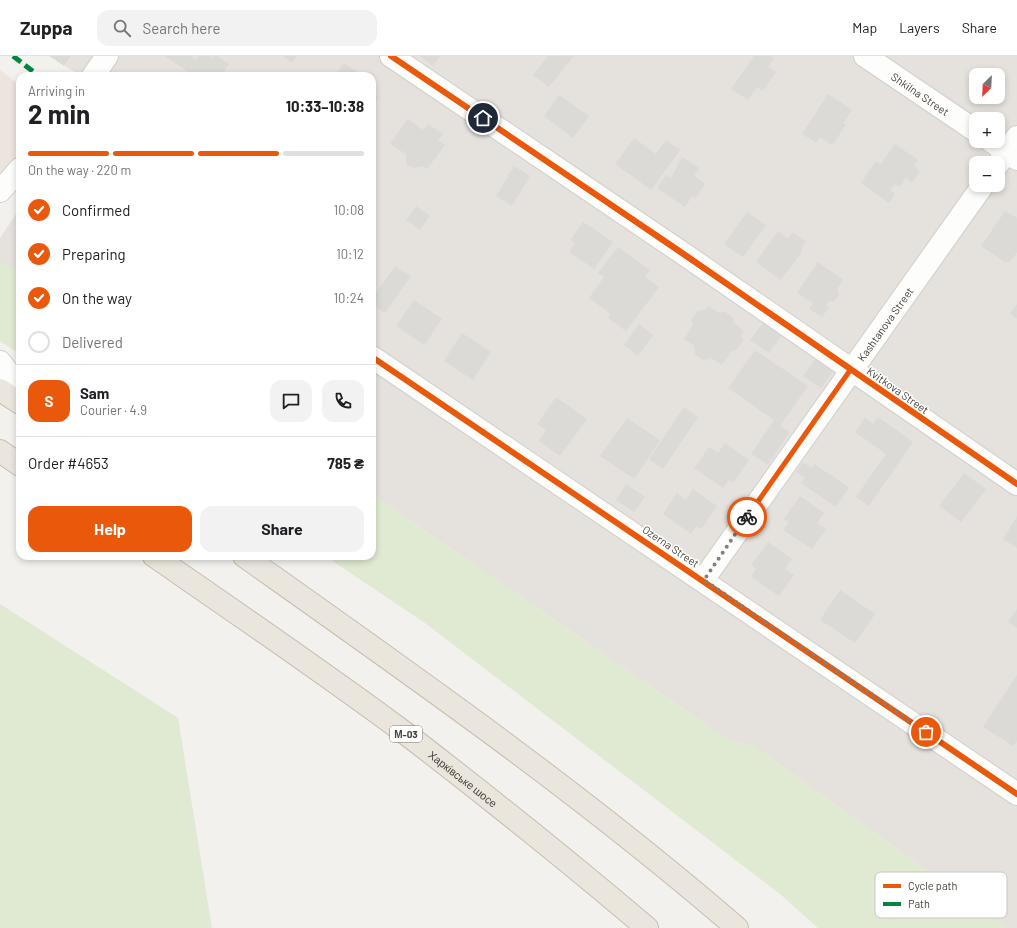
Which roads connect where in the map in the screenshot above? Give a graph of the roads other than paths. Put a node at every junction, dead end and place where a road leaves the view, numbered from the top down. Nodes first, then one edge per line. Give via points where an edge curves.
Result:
1 (107, 56) edge
2 (391, 56) edge
3 (866, 56) edge
4 (96, 72) edge
5 (969, 126) edge
6 (16, 173) edge
7 (0, 191) edge
8 (978, 192) edge
9 (376, 360) edge
10 (0, 362) edge
11 (851, 369) junction
12 (16, 383) edge
13 (0, 390) edge
14 (16, 400) edge
15 (0, 451) edge
16 (16, 462) edge
17 (1017, 484) edge
18 (160, 560) edge
19 (250, 560) edge
20 (704, 580) junction
21 (1017, 794) edge
22 (647, 928) edge
23 (737, 928) edge

1 - 4 street
2 - 11 street, Kvitkova Street
3 - 5 street, Shkilna Street
6 - 7 street
8 - 11 street, Kashtanova Street
9 - 20 street, Ozerna Street
10 - 12 street
11 - 17 street, Kvitkova Street
11 - 20 street, Kashtanova Street
13 - 14 highway
15 - 16 highway
18 - 22 highway, Харківське шосе / М-03 via 404,733 560,855
19 - 23 highway via 420,680 587,805
20 - 21 street, Ozerna Street

